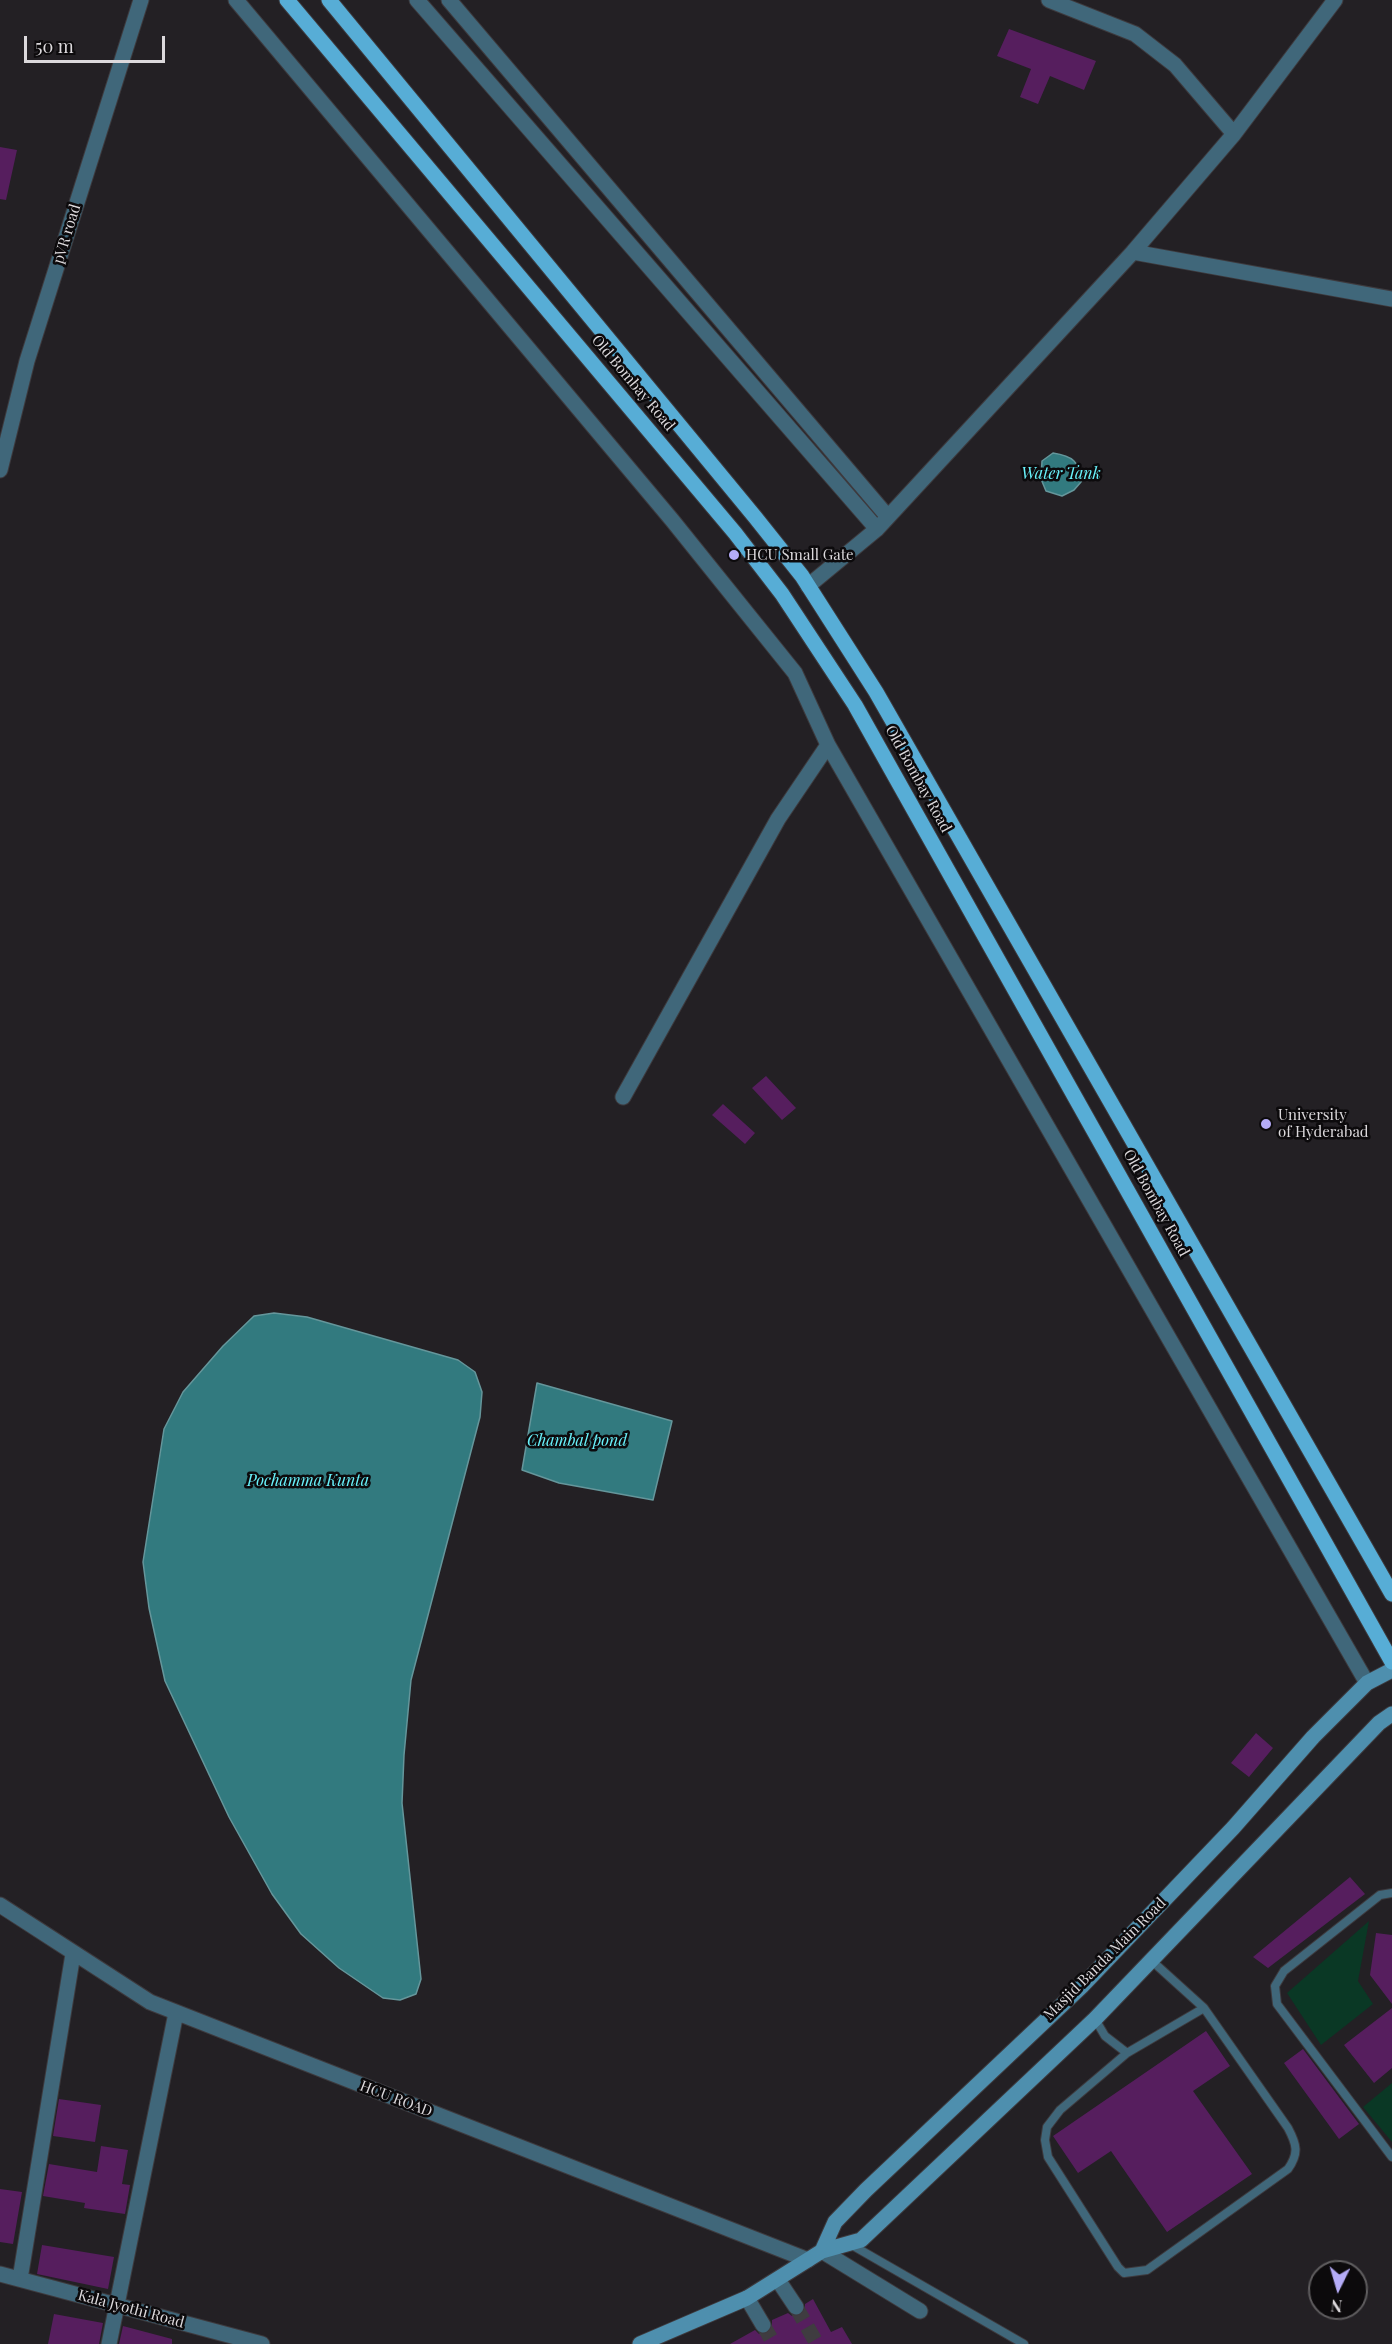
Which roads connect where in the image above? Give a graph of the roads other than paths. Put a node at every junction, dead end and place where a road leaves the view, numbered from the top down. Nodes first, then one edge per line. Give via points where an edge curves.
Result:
1 (141, 0) edge
2 (236, 0) edge
3 (287, 0) edge
4 (329, 0) edge
5 (417, 0) edge
6 (449, 0) edge
7 (1049, 0) edge
8 (1335, 0) edge
9 (1234, 134) junction
10 (1133, 252) junction
11 (1392, 298) edge
12 (0, 470) edge
13 (888, 517) junction
14 (877, 529) junction
15 (808, 586) junction
16 (828, 745) junction
17 (623, 1096) dead end
18 (1392, 1594) edge
19 (1392, 1662) edge
20 (1392, 1670) edge
21 (1367, 1683) junction
22 (1392, 1714) edge
23 (1392, 1893) edge
24 (0, 1905) edge
25 (73, 1954) junction
26 (1152, 1962) junction
27 (1204, 2008) junction
28 (176, 2013) junction
29 (1095, 2019) junction
30 (1127, 2053) junction
31 (1392, 2157) edge
32 (849, 2244) junction
33 (822, 2251) junction
34 (808, 2260) junction
35 (0, 2274) edge
36 (20, 2280) junction
37 (778, 2280) junction
38 (747, 2298) junction
39 (118, 2306) junction
40 (796, 2307) tunnel mouth
41 (920, 2311) dead end
42 (763, 2325) tunnel mouth
43 (241, 2341) edge
44 (109, 2344) edge
45 (262, 2344) edge
46 (640, 2344) edge
47 (1024, 2344) edge

1 - 12 street, pVR road via 27,361
2 - 16 street via 672,520 795,673
3 - 19 main road, Old Bombay Road via 735,533 825,654
4 - 15 main road, Old Bombay Road
5 - 14 street
6 - 13 street
7 - 9 street via 1135,34 1175,64
8 - 9 street
9 - 10 street
10 - 11 street
10 - 13 street
13 - 14 street
14 - 15 street
15 - 18 main road, Old Bombay Road via 882,703
16 - 17 street via 778,819
16 - 21 street
20 - 21 main road, Masjid Banda Main Road
21 - 33 main road, Masjid Banda Main Road via 1082,1986 835,2222
22 - 26 main road via 1379,1723
23 - 31 lane via 1380,1895 1284,1971 1275,1986 1277,2004
24 - 25 street, HCU ROAD
25 - 28 street, HCU ROAD via 150,2002
25 - 36 street
26 - 27 lane
26 - 29 main road
27 - 30 lane
27 - 30 lane via 1288,2128 1297,2146 1296,2157 1278,2176 1147,2270 1133,2274 1118,2267 1048,2157 1045,2140 1047,2127 1060,2110
28 - 34 street, HCU ROAD
28 - 39 street
29 - 30 lane via 1105,2036
29 - 32 main road via 861,2240
32 - 33 main road
32 - 47 lane
33 - 34 main road
33 - 41 street
34 - 37 main road
35 - 36 street, Kala Jyothi Road
36 - 39 street, Kala Jyothi Road
37 - 38 main road
37 - 40 street
38 - 42 street
38 - 46 main road
39 - 43 street, Kala Jyothi Road
39 - 44 street
43 - 45 street, Kala Jyothi Road

